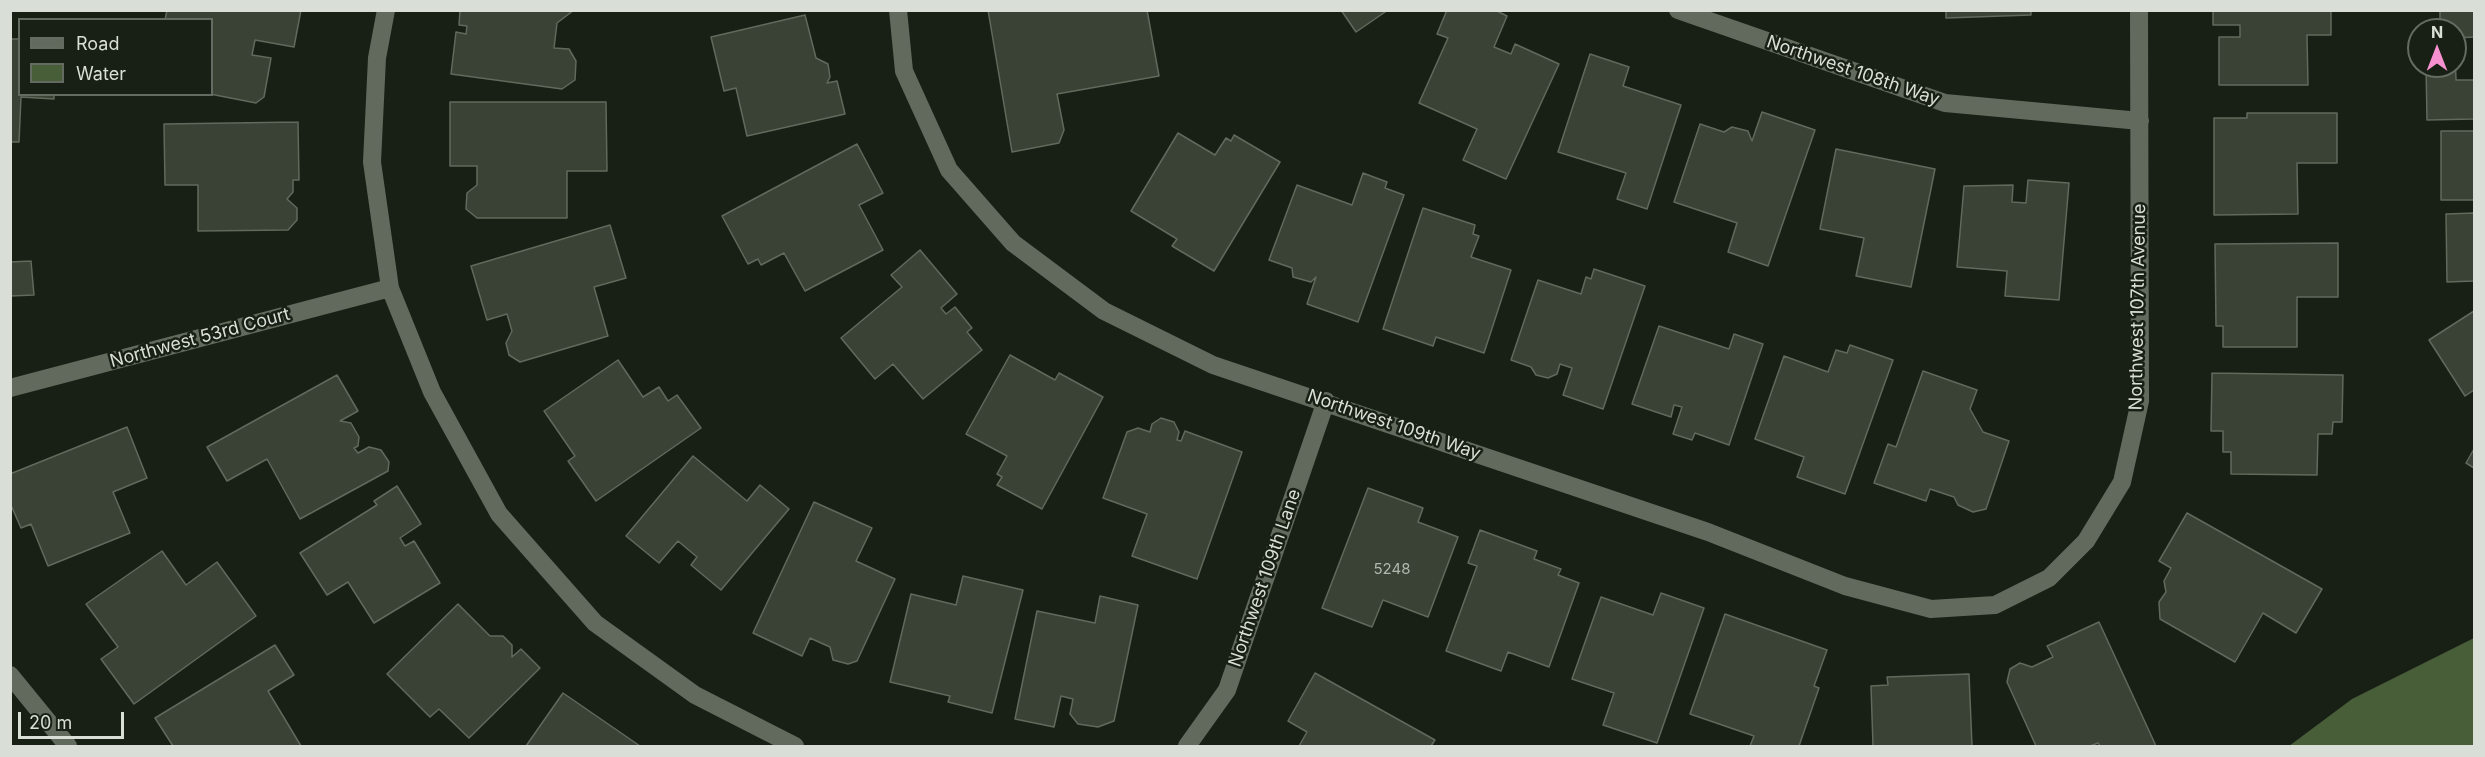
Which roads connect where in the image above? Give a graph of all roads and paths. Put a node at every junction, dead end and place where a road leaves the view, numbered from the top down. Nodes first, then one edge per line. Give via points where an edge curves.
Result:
1 (386, 10) edge
2 (898, 10) edge
3 (1678, 10) edge
4 (2139, 10) edge
5 (2140, 121) junction
6 (390, 288) junction
7 (10, 388) edge
8 (1326, 401) junction
9 (2049, 578) joint
10 (10, 675) edge
11 (68, 747) edge
12 (795, 747) edge
13 (1187, 747) edge

1 - 6 street via 377,58 372,162
2 - 8 street, Northwest 109th Way via 904,71 950,171 1013,243 1104,311 1213,365
3 - 5 street, Northwest 108th Way via 1945,103
4 - 5 street, Northwest 107th Avenue
5 - 9 street, Northwest 107th Avenue via 2140,401 2122,482 2086,541
6 - 7 street, Northwest 53rd Court
6 - 12 street via 432,392 499,514 595,623 695,695
8 - 9 street, Northwest 109th Way via 1708,532 1845,586 1931,609 1995,604
8 - 13 street, Northwest 109th Lane via 1227,690
10 - 11 street

